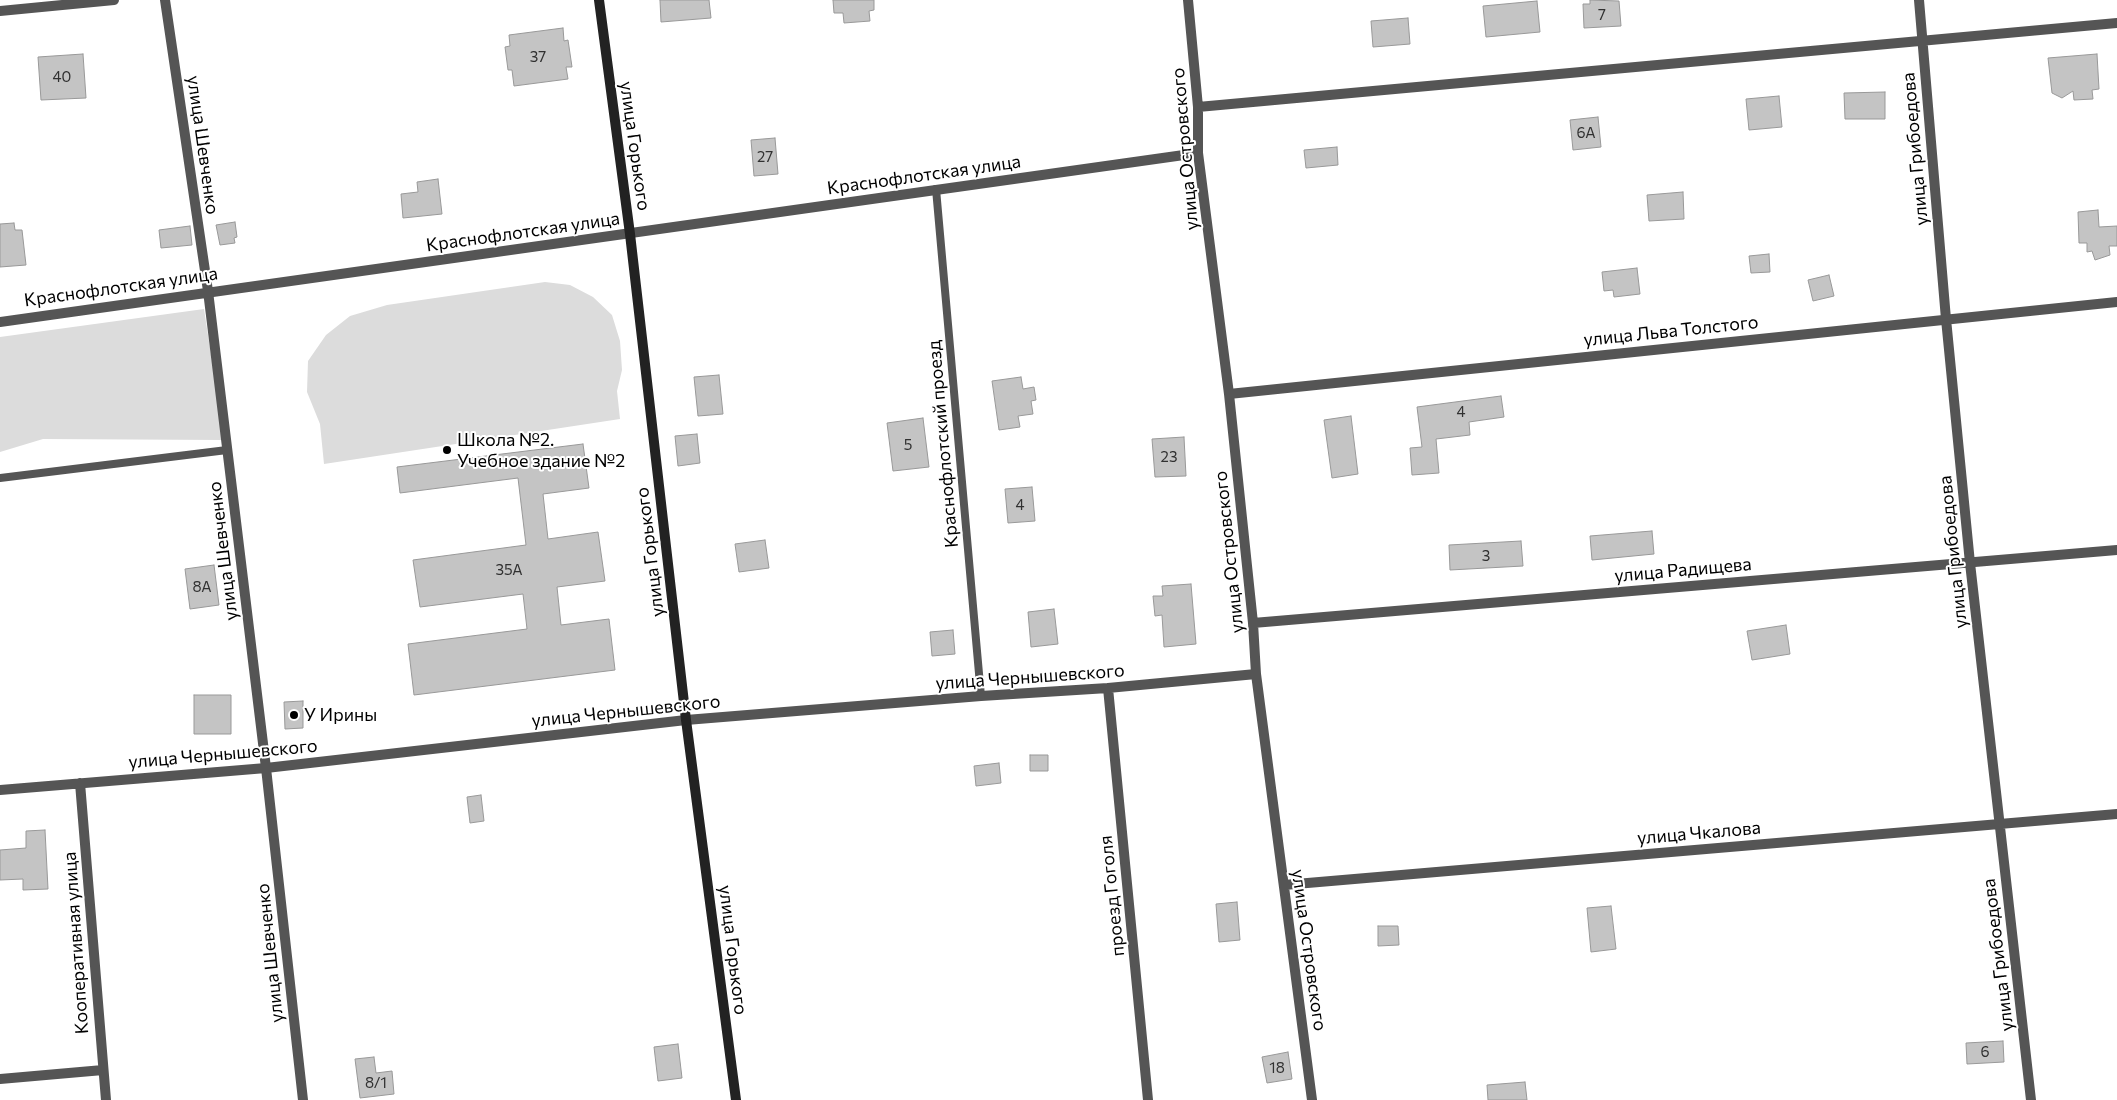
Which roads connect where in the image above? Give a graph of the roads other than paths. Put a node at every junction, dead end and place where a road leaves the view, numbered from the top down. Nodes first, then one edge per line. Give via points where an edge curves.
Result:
1 (114, 0) edge
2 (166, 0) edge
3 (599, 0) edge
4 (1188, 0) edge
5 (1919, 0) edge
6 (0, 11) edge
7 (2117, 23) edge
8 (1922, 42) junction
9 (1198, 107) junction
10 (1198, 153) junction
11 (936, 189) junction
12 (630, 234) junction
13 (208, 291) junction
14 (2117, 302) edge
15 (1946, 319) junction
16 (0, 322) edge
17 (1229, 394) junction
18 (227, 450) junction
19 (0, 478) edge
20 (2117, 550) edge
21 (1970, 563) junction
22 (1253, 623) junction
23 (1256, 674) junction
24 (1108, 688) junction
25 (981, 696) junction
26 (686, 720) junction
27 (266, 768) junction
28 (80, 783) junction
29 (0, 790) edge
30 (2117, 814) edge
31 (2000, 824) junction
32 (1284, 885) junction
33 (102, 1070) junction
34 (0, 1079) edge
35 (106, 1100) edge
36 (303, 1100) edge
37 (736, 1100) edge
38 (1148, 1100) edge
39 (1312, 1100) edge
40 (2031, 1100) edge

1 - 6 street
2 - 13 street, улица Шевченко
3 - 12 street, улица Горького
4 - 9 street, улица Островского
5 - 8 street, улица Грибоедова
7 - 8 street
8 - 9 street
8 - 15 street, улица Грибоедова
9 - 10 street, улица Островского
10 - 11 street, Краснофлотская улица
10 - 17 street, улица Островского
11 - 12 street, Краснофлотская улица
11 - 25 lane, Краснофлотский проезд
12 - 13 street, Краснофлотская улица
12 - 26 street, улица Горького
13 - 16 street, Краснофлотская улица
13 - 18 street, улица Шевченко
14 - 15 street, улица Льва Толстого
15 - 17 street, улица Льва Толстого
15 - 21 street, улица Грибоедова
17 - 22 street, улица Островского
18 - 19 lane
18 - 27 street, улица Шевченко
20 - 21 street, улица Радищева
21 - 22 street, улица Радищева
21 - 31 street, улица Грибоедова
22 - 23 street, улица Островского
23 - 24 street, улица Чернышевского
23 - 32 street, улица Островского
24 - 25 street, улица Чернышевского
24 - 38 street, проезд Гоголя
25 - 26 street, улица Чернышевского
26 - 27 street, улица Чернышевского
26 - 37 street, улица Горького
27 - 28 street, улица Чернышевского
27 - 36 street, улица Шевченко
28 - 29 street, улица Чернышевского
28 - 33 street, Кооперативная улица
30 - 31 street, улица Чкалова
31 - 32 street, улица Чкалова
31 - 40 street, улица Грибоедова
32 - 39 street, улица Островского
33 - 34 street
33 - 35 street, Кооперативная улица

